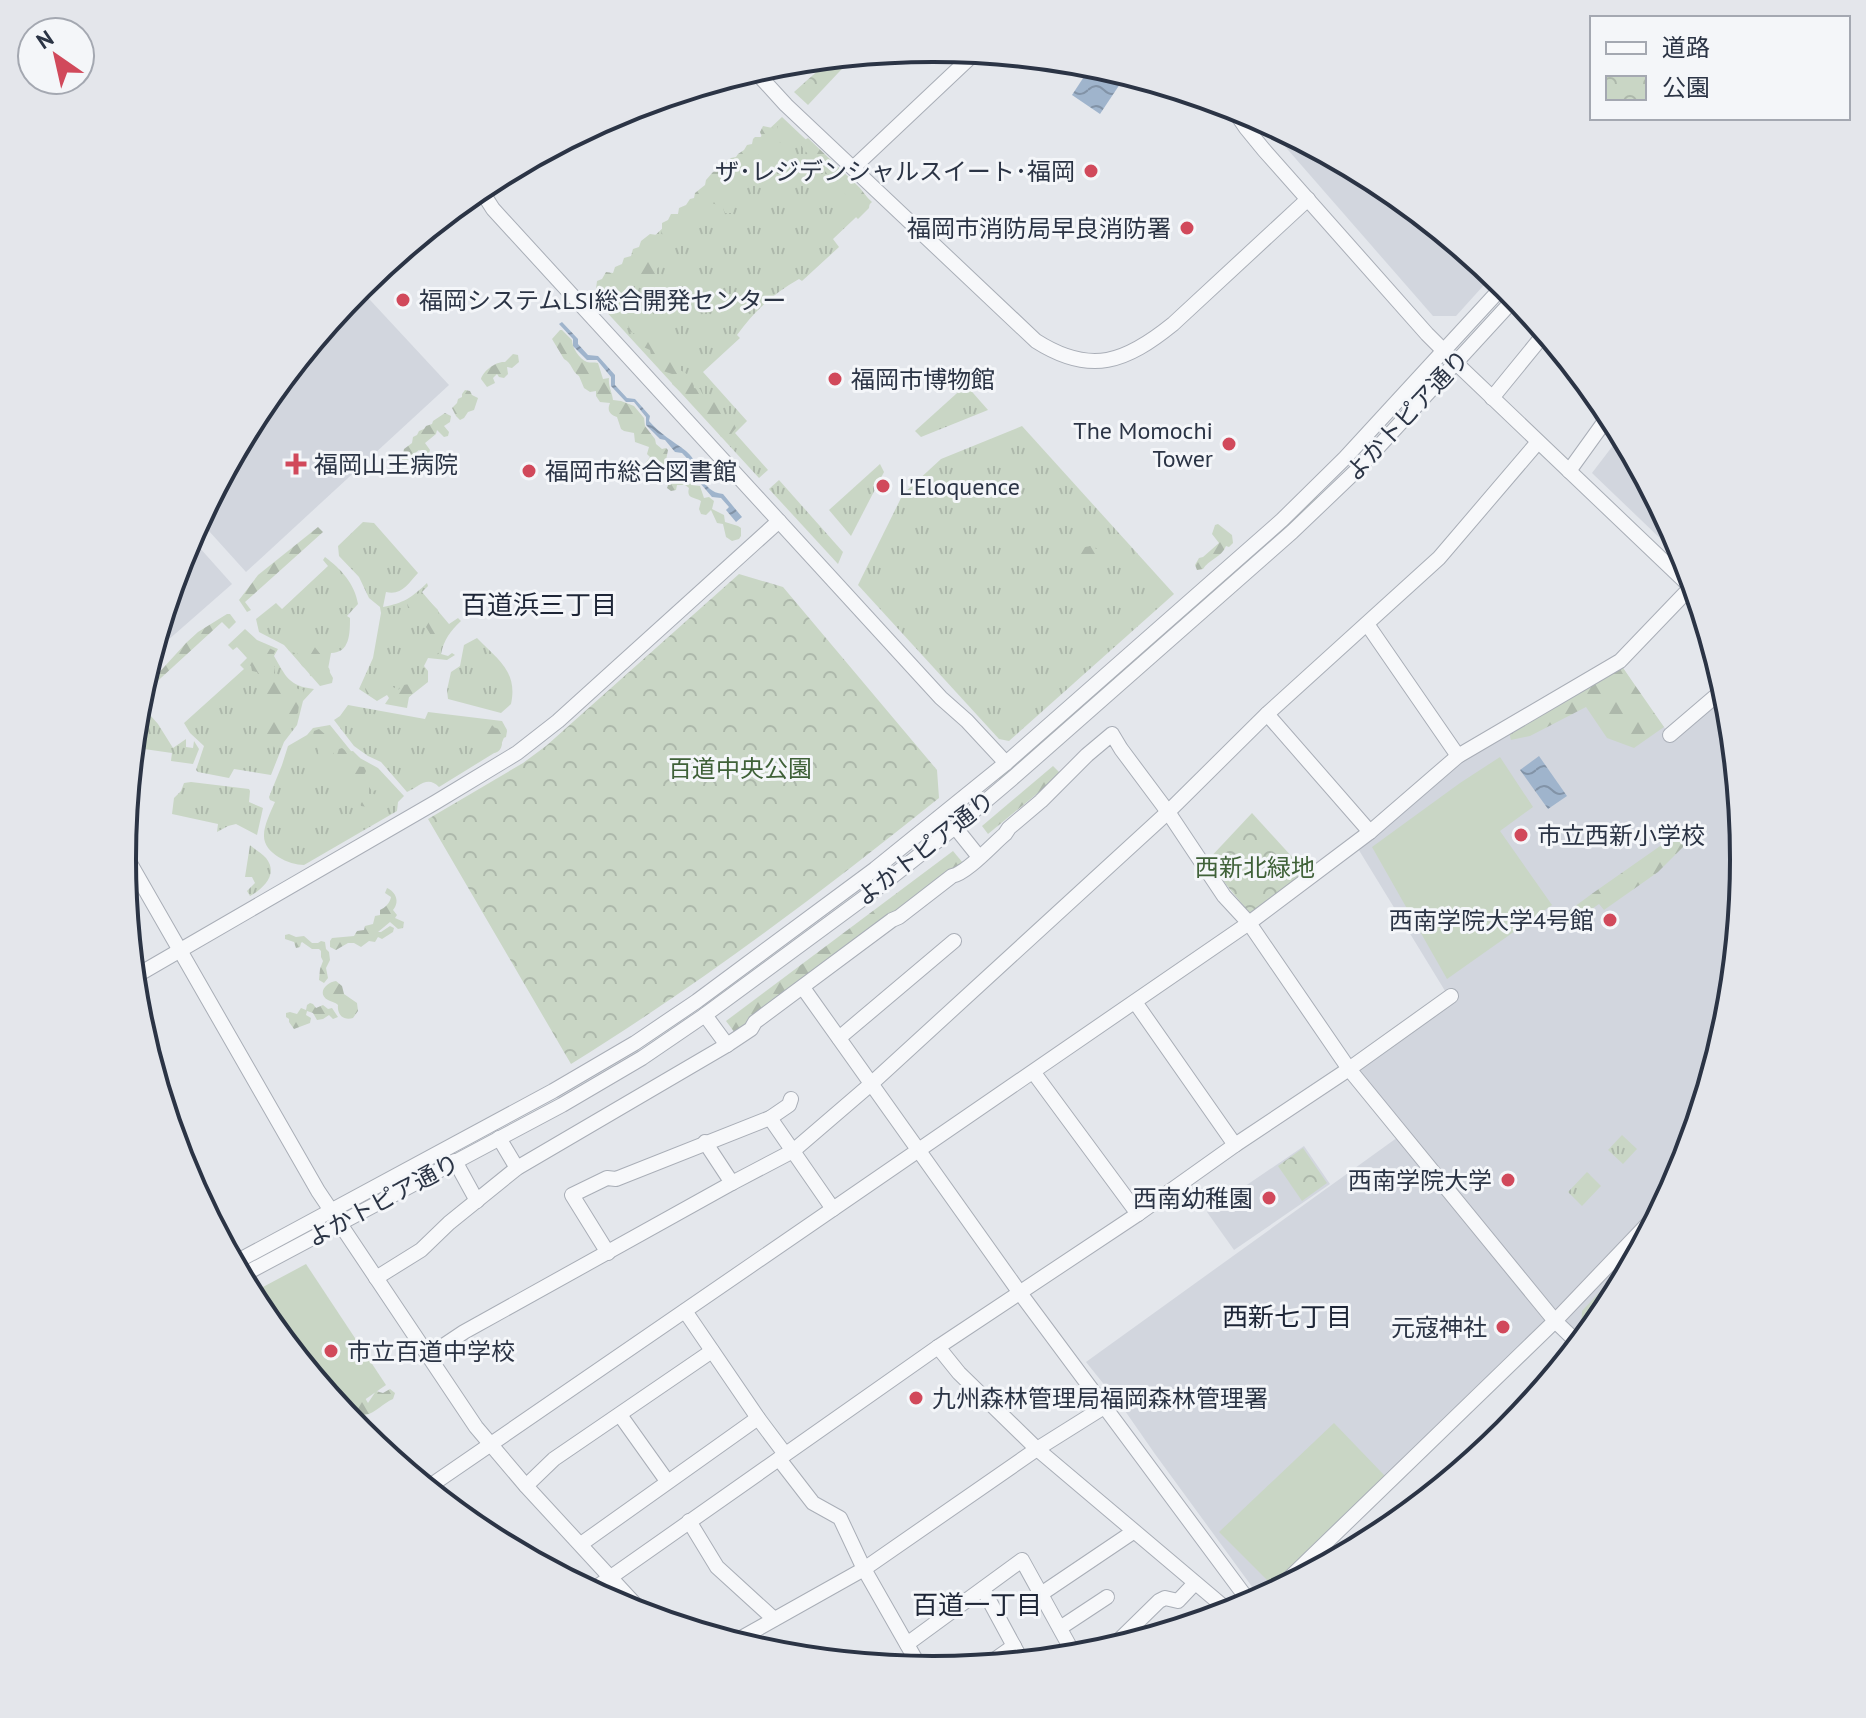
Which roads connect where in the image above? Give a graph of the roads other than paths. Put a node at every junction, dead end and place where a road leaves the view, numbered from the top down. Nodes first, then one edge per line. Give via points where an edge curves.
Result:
1 (964, 63) edge
2 (764, 80) edge
3 (1245, 126) edge
4 (853, 168) junction
5 (486, 199) edge
6 (1308, 199) junction
7 (1496, 294) edge
8 (1507, 307) edge
9 (1538, 341) edge
10 (1444, 351) junction
11 (1456, 363) junction
12 (1492, 398) junction
13 (1602, 426) edge
14 (1538, 442) junction
15 (1569, 471) junction
16 (779, 521) junction
17 (1676, 573) edge
18 (1685, 596) edge
19 (1367, 624) junction
20 (1714, 698) edge
21 (1267, 714) junction
22 (1670, 735) dead end
23 (1458, 756) junction
24 (1006, 763) junction
25 (1168, 812) junction
26 (955, 827) junction
27 (1370, 832) junction
28 (979, 857) junction
29 (137, 875) edge
30 (1249, 923) junction
31 (954, 941) dead end
32 (180, 950) junction
33 (144, 971) edge
34 (806, 992) dead end
35 (1451, 996) dead end
36 (1135, 1002) junction
37 (705, 1015) junction
38 (839, 1038) junction
39 (727, 1045) junction
40 (1349, 1069) junction
41 (1034, 1073) junction
42 (871, 1084) junction
43 (791, 1099) dead end
44 (770, 1118) junction
45 (499, 1138) junction
46 (705, 1142) junction
47 (1235, 1145) junction
48 (919, 1150) junction
49 (793, 1151) junction
50 (455, 1161) junction
51 (517, 1168) junction
52 (732, 1183) junction
53 (477, 1201) junction
54 (833, 1209) junction
55 (1138, 1214) junction
56 (335, 1217) junction
57 (1633, 1239) edge
58 (608, 1253) junction
59 (244, 1258) edge
60 (251, 1270) edge
61 (376, 1278) junction
62 (1020, 1293) junction
63 (685, 1311) junction
64 (1555, 1321) junction
65 (1571, 1336) edge
66 (938, 1347) junction
67 (712, 1351) junction
68 (428, 1356) junction
69 (1104, 1407) junction
70 (620, 1415) junction
71 (758, 1418) junction
72 (489, 1444) junction
73 (1037, 1449) junction
74 (782, 1456) junction
75 (436, 1481) edge
76 (667, 1481) junction
77 (526, 1486) junction
78 (689, 1521) junction
79 (1133, 1532) junction
80 (581, 1544) junction
81 (1304, 1564) edge
82 (864, 1569) junction
83 (610, 1578) junction
84 (1195, 1583) junction
85 (602, 1584) edge
86 (983, 1589) junction
87 (1243, 1593) edge
88 (625, 1594) edge
89 (1041, 1594) junction
90 (1107, 1597) dead end
91 (1219, 1603) edge
92 (774, 1619) junction
93 (1060, 1628) junction
94 (1128, 1632) edge
95 (748, 1634) edge
96 (907, 1644) junction
97 (1069, 1644) edge
98 (1014, 1646) junction
99 (1017, 1651) edge
100 (1005, 1652) edge
101 (913, 1655) edge

1 - 4 street
2 - 4 street
3 - 6 street
4 - 6 street via 1036,341 1090,361 1122,357 1150,342
5 - 16 street
6 - 10 street
7 - 10 street, よかトピア通り
8 - 11 street, よかトピア通り
9 - 12 street
10 - 11 street
10 - 24 street, よかトピア通り via 1282,520
11 - 12 street
11 - 26 street, よかトピア通り via 1292,532
12 - 14 street
13 - 15 street
14 - 15 street
14 - 19 street via 1439,558
15 - 17 street
16 - 24 street
16 - 32 street via 517,753
18 - 23 street via 1620,661
19 - 21 street
19 - 23 street
20 - 22 street
21 - 25 street
21 - 27 street
23 - 27 street
24 - 56 street, よかトピア通り via 875,869 635,1043
25 - 28 street via 1112,734
25 - 30 street via 1224,896
25 - 42 street
26 - 28 street
26 - 37 street, よかトピア通り
27 - 30 street
28 - 39 street
29 - 32 street
30 - 36 street
30 - 40 street
31 - 38 street
32 - 33 street
32 - 56 street
34 - 38 street
35 - 40 street
36 - 41 street
36 - 47 street
37 - 39 street
37 - 45 street, よかトピア通り via 598,1085
38 - 42 street
39 - 51 street
40 - 47 street
40 - 64 street
41 - 48 street
41 - 55 street
42 - 48 street
42 - 49 street
43 - 44 street
44 - 46 street
44 - 49 street
45 - 50 street, よかトピア通り
45 - 51 street
46 - 52 street
46 - 58 street via 572,1195
47 - 55 street
48 - 54 street
48 - 62 street
49 - 52 street
49 - 54 street
50 - 53 street
50 - 56 street, よかトピア通り
51 - 53 street
52 - 58 street
53 - 61 street via 421,1250
54 - 63 street
55 - 62 street
56 - 59 street, よかトピア通り
56 - 60 street, よかトピア通り
56 - 61 street
57 - 64 street
58 - 68 street
61 - 68 street
62 - 66 street
62 - 69 street
63 - 67 street
63 - 72 street
64 - 65 street
64 - 81 street
66 - 73 street
66 - 74 street
67 - 70 street
67 - 71 street
68 - 72 street
69 - 73 street
69 - 87 street
70 - 76 street
70 - 77 street via 554,1459
71 - 74 street
71 - 76 street
72 - 75 street
72 - 77 street
73 - 79 street
73 - 82 street
74 - 78 street
74 - 82 street via 813,1503 840,1518
76 - 80 street
77 - 80 street
78 - 83 street
78 - 92 street via 717,1567
79 - 84 street
79 - 89 street
80 - 83 street
82 - 92 street
82 - 96 street
83 - 85 street
83 - 88 street
84 - 91 street
84 - 94 street via 1178,1601 1159,1601
86 - 89 street via 1022,1560
86 - 96 street
86 - 98 street
89 - 93 street
90 - 93 street
92 - 95 street
93 - 97 street
96 - 101 street
98 - 99 street
98 - 100 street

